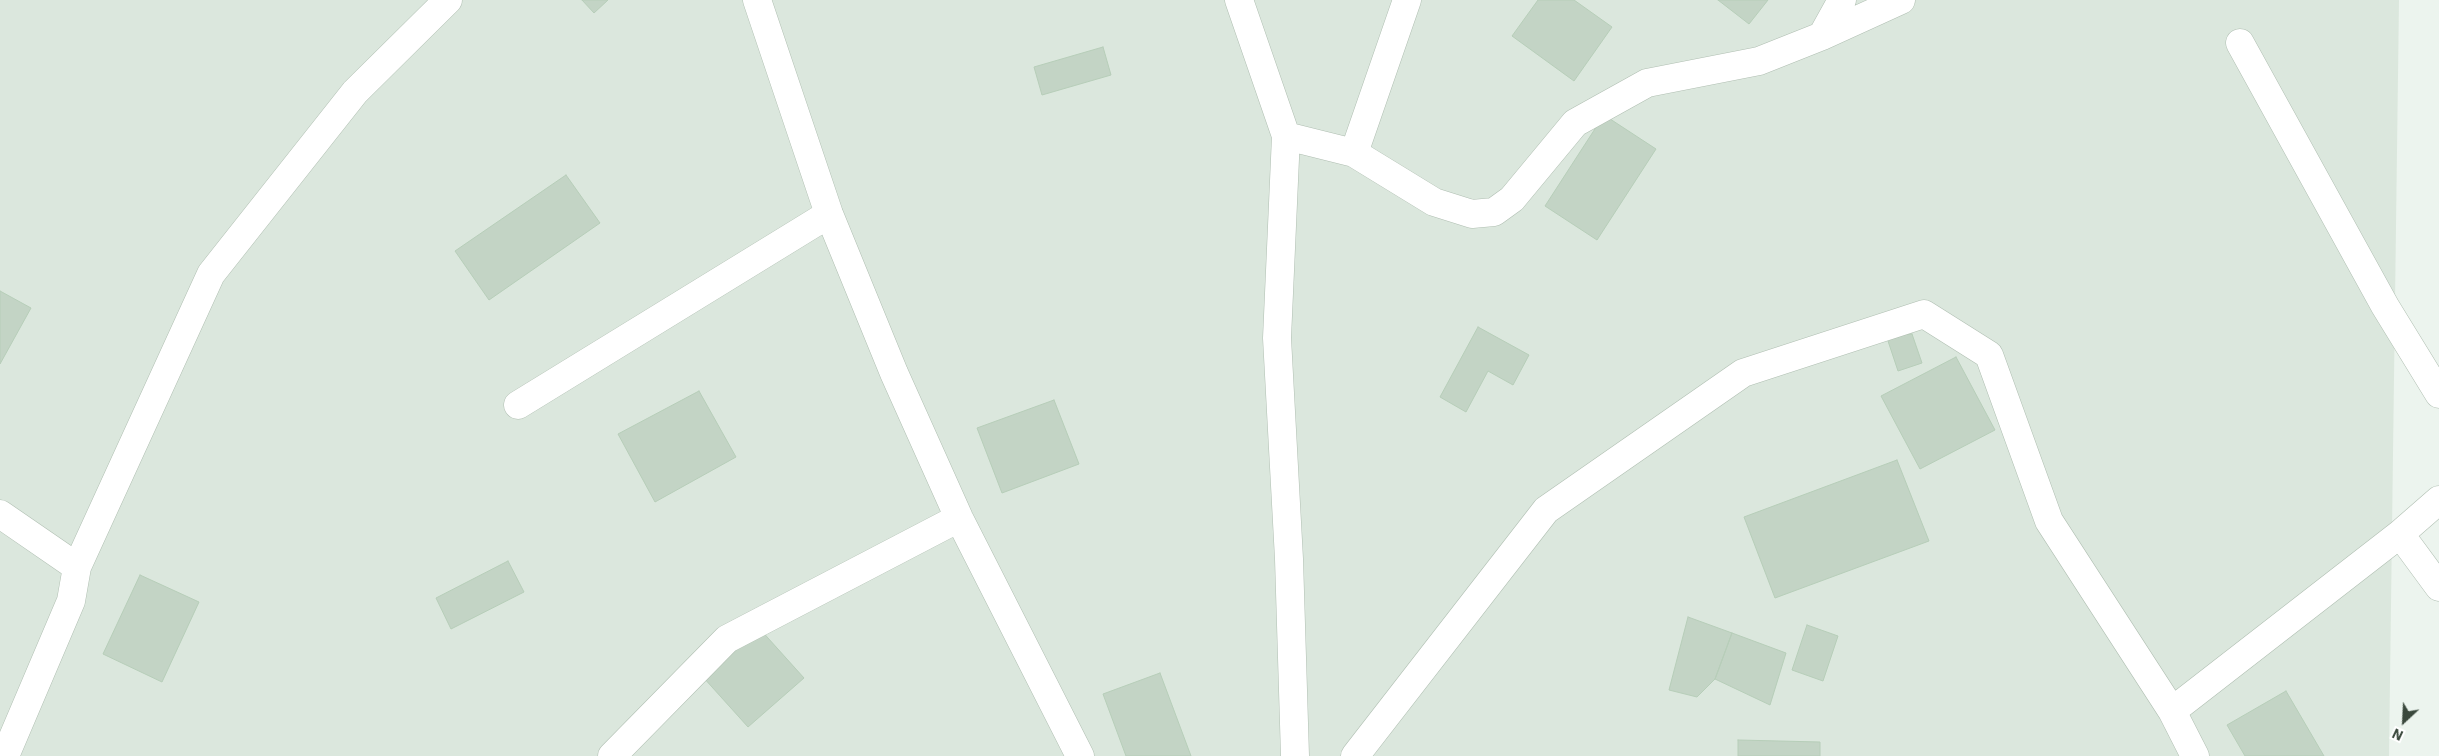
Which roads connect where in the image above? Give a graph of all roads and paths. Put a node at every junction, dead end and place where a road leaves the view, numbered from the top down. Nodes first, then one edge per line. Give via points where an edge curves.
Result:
1 (448, 0) edge
2 (757, 0) edge
3 (1239, 0) edge
4 (1407, 0) edge
5 (1842, 0) edge
6 (1902, 0) edge
7 (1822, 36) junction
8 (2240, 42) dead end
9 (1286, 136) junction
10 (1354, 153) junction
11 (829, 214) junction
12 (2439, 394) edge
13 (518, 405) dead end
14 (2439, 500) edge
15 (0, 514) edge
16 (959, 518) junction
17 (2400, 534) junction
18 (77, 567) junction
19 (2439, 587) edge
20 (2172, 711) junction
21 (4, 756) edge
22 (612, 756) edge
23 (1080, 756) edge
24 (1295, 756) edge
25 (1355, 756) edge
26 (2195, 756) edge

1 - 18 street via 355,92 211,274
2 - 11 street
3 - 9 street
4 - 10 street
5 - 7 street
6 - 7 street
7 - 10 street via 1759,61 1647,83 1575,123 1512,199 1494,212 1472,214 1434,202
8 - 12 street via 2385,306
9 - 10 street
9 - 24 street via 1277,338
11 - 13 street
11 - 16 street via 894,373
14 - 17 street
15 - 18 street
16 - 22 street via 727,639
16 - 23 street
17 - 19 street
17 - 20 street
18 - 21 street via 71,601
20 - 25 street via 2049,521 1988,355 1924,314 1743,373 1546,510
20 - 26 street

